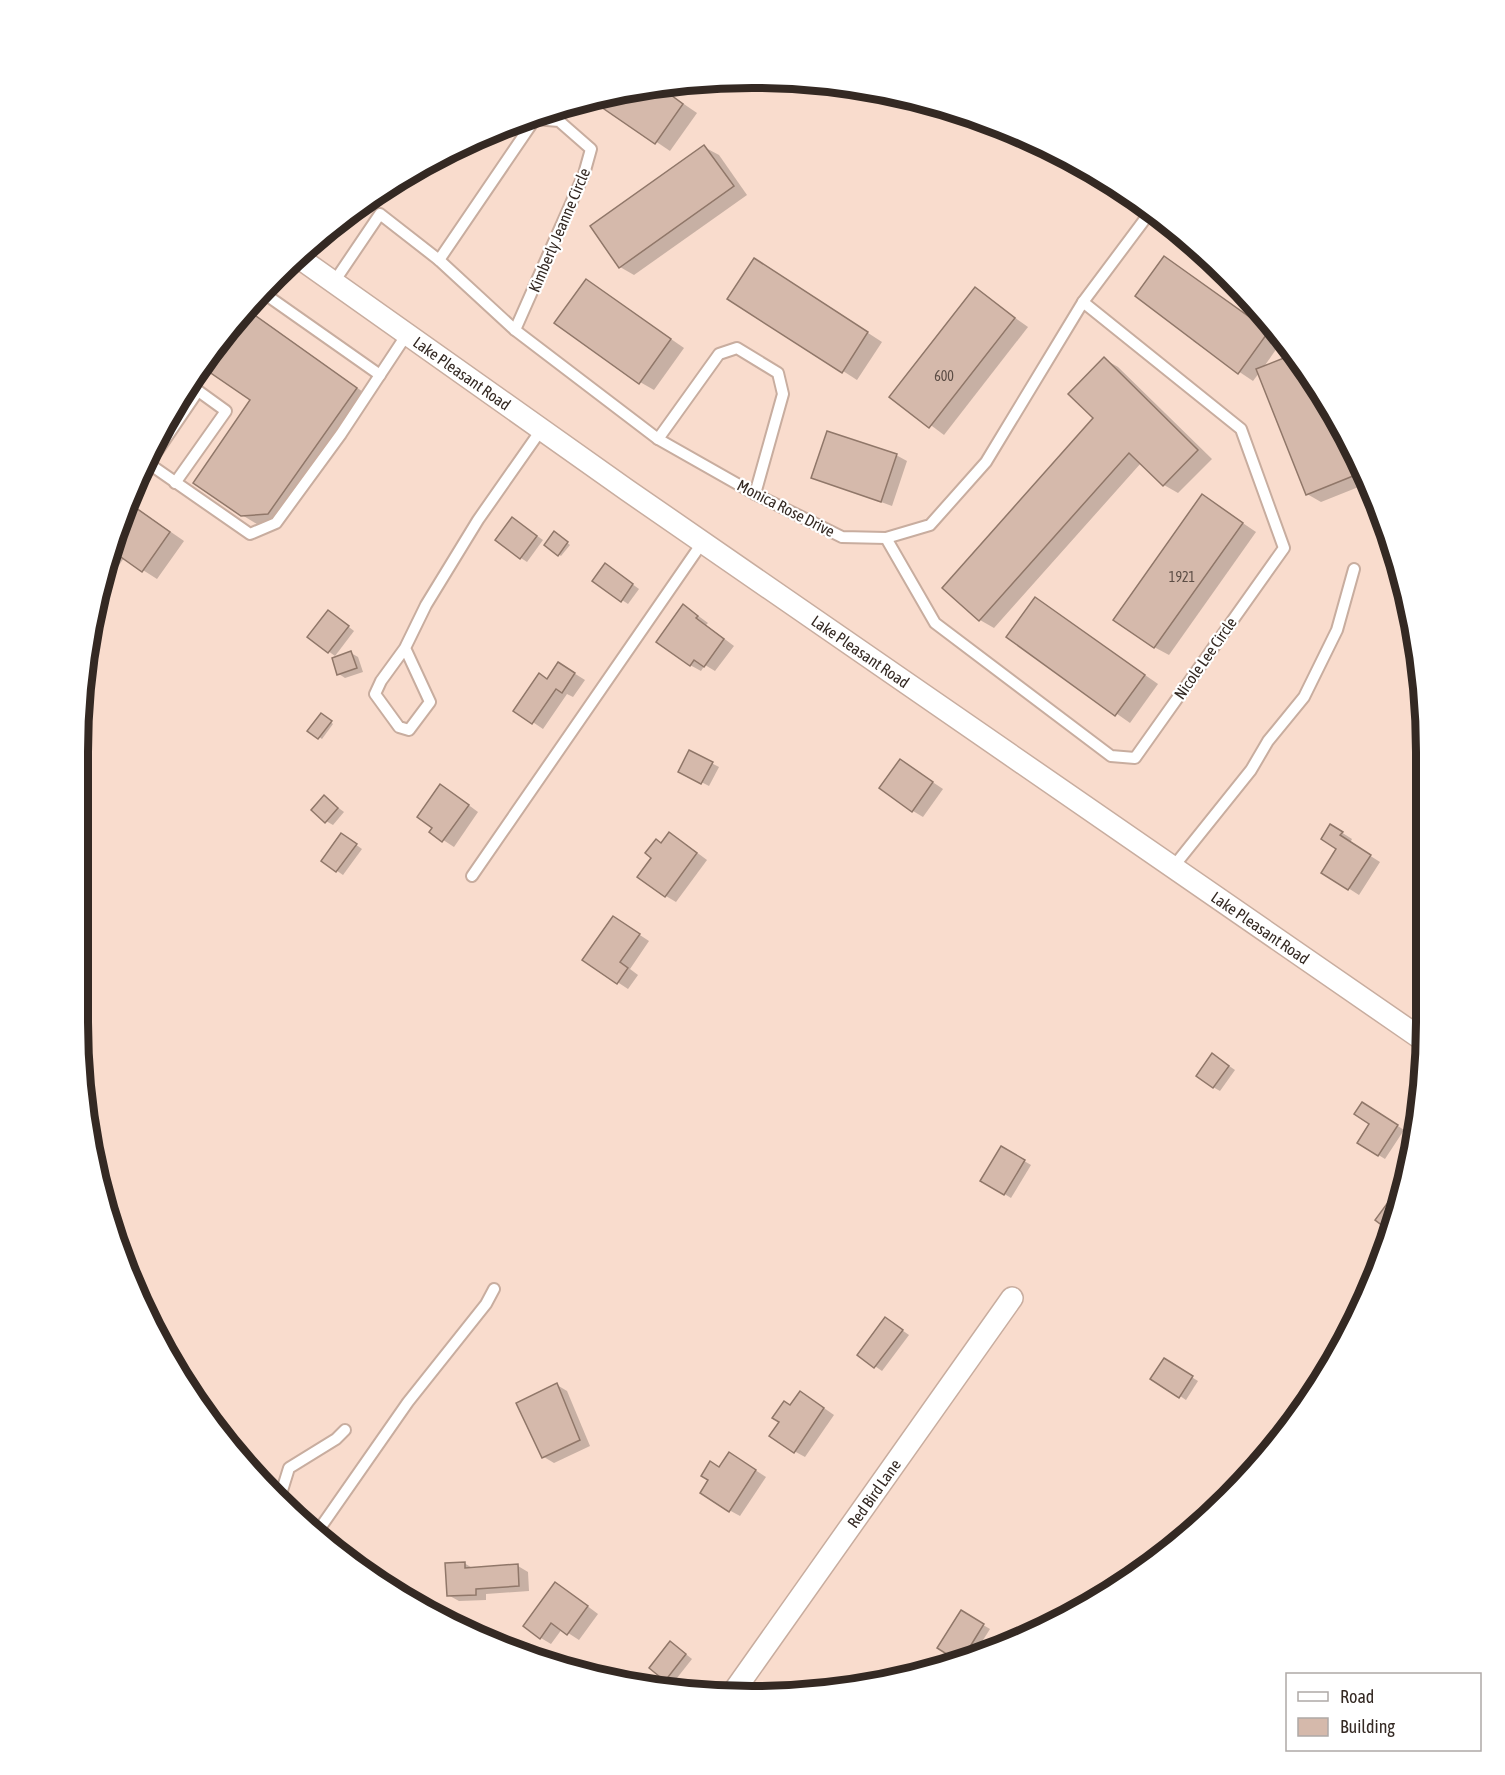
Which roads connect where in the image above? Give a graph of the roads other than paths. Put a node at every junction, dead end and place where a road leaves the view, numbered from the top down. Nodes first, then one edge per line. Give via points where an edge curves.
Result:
1 (551, 120) edge
2 (529, 128) edge
3 (1146, 218) edge
4 (439, 260) junction
5 (305, 262) edge
6 (334, 282) junction
7 (270, 297) edge
8 (1083, 302) junction
9 (515, 330) junction
10 (407, 334) junction
11 (380, 375) junction
12 (196, 390) edge
13 (541, 430) junction
14 (658, 439) junction
15 (153, 467) edge
16 (176, 483) junction
17 (755, 494) junction
18 (886, 538) junction
19 (702, 543) junction
20 (1354, 569) dead end
21 (405, 648) junction
22 (1174, 866) junction
23 (472, 876) dead end
24 (1416, 1035) edge
25 (494, 1289) dead end
26 (1012, 1298) dead end
27 (345, 1430) dead end
28 (282, 1491) edge
29 (321, 1527) edge
30 (738, 1686) edge

1 - 9 lane, Kimberly Jeanne Circle via 559,121 591,149 584,174
2 - 4 lane, Kimberly Jeanne Circle
3 - 8 lane, Monica Rose Drive
4 - 6 lane, Monica Rose Drive via 380,214
4 - 9 lane, Monica Rose Drive
5 - 6 street, Lake Pleasant Road
6 - 10 street, Lake Pleasant Road
7 - 11 lane
8 - 18 lane, Monica Rose Drive via 986,462 930,525
8 - 18 lane, Nicole Lee Circle via 1241,429 1284,548 1135,758 1111,756 935,624
9 - 14 lane, Monica Rose Drive
10 - 11 lane
10 - 13 street, Lake Pleasant Road
11 - 16 lane via 276,523 250,534
12 - 16 lane via 226,411
13 - 19 street, Lake Pleasant Road
13 - 21 lane via 478,520 426,605
14 - 17 lane, Monica Rose Drive
14 - 17 lane via 719,354 737,348 778,373 783,394
15 - 16 lane
17 - 18 lane, Monica Rose Drive via 842,537
19 - 22 street, Lake Pleasant Road
19 - 23 lane
20 - 22 lane via 1337,630 1304,697
21 - 21 lane via 375,694 399,727 409,730 430,702
22 - 24 street, Lake Pleasant Road
25 - 29 lane
26 - 30 street, Red Bird Lane
27 - 28 lane via 289,1467

